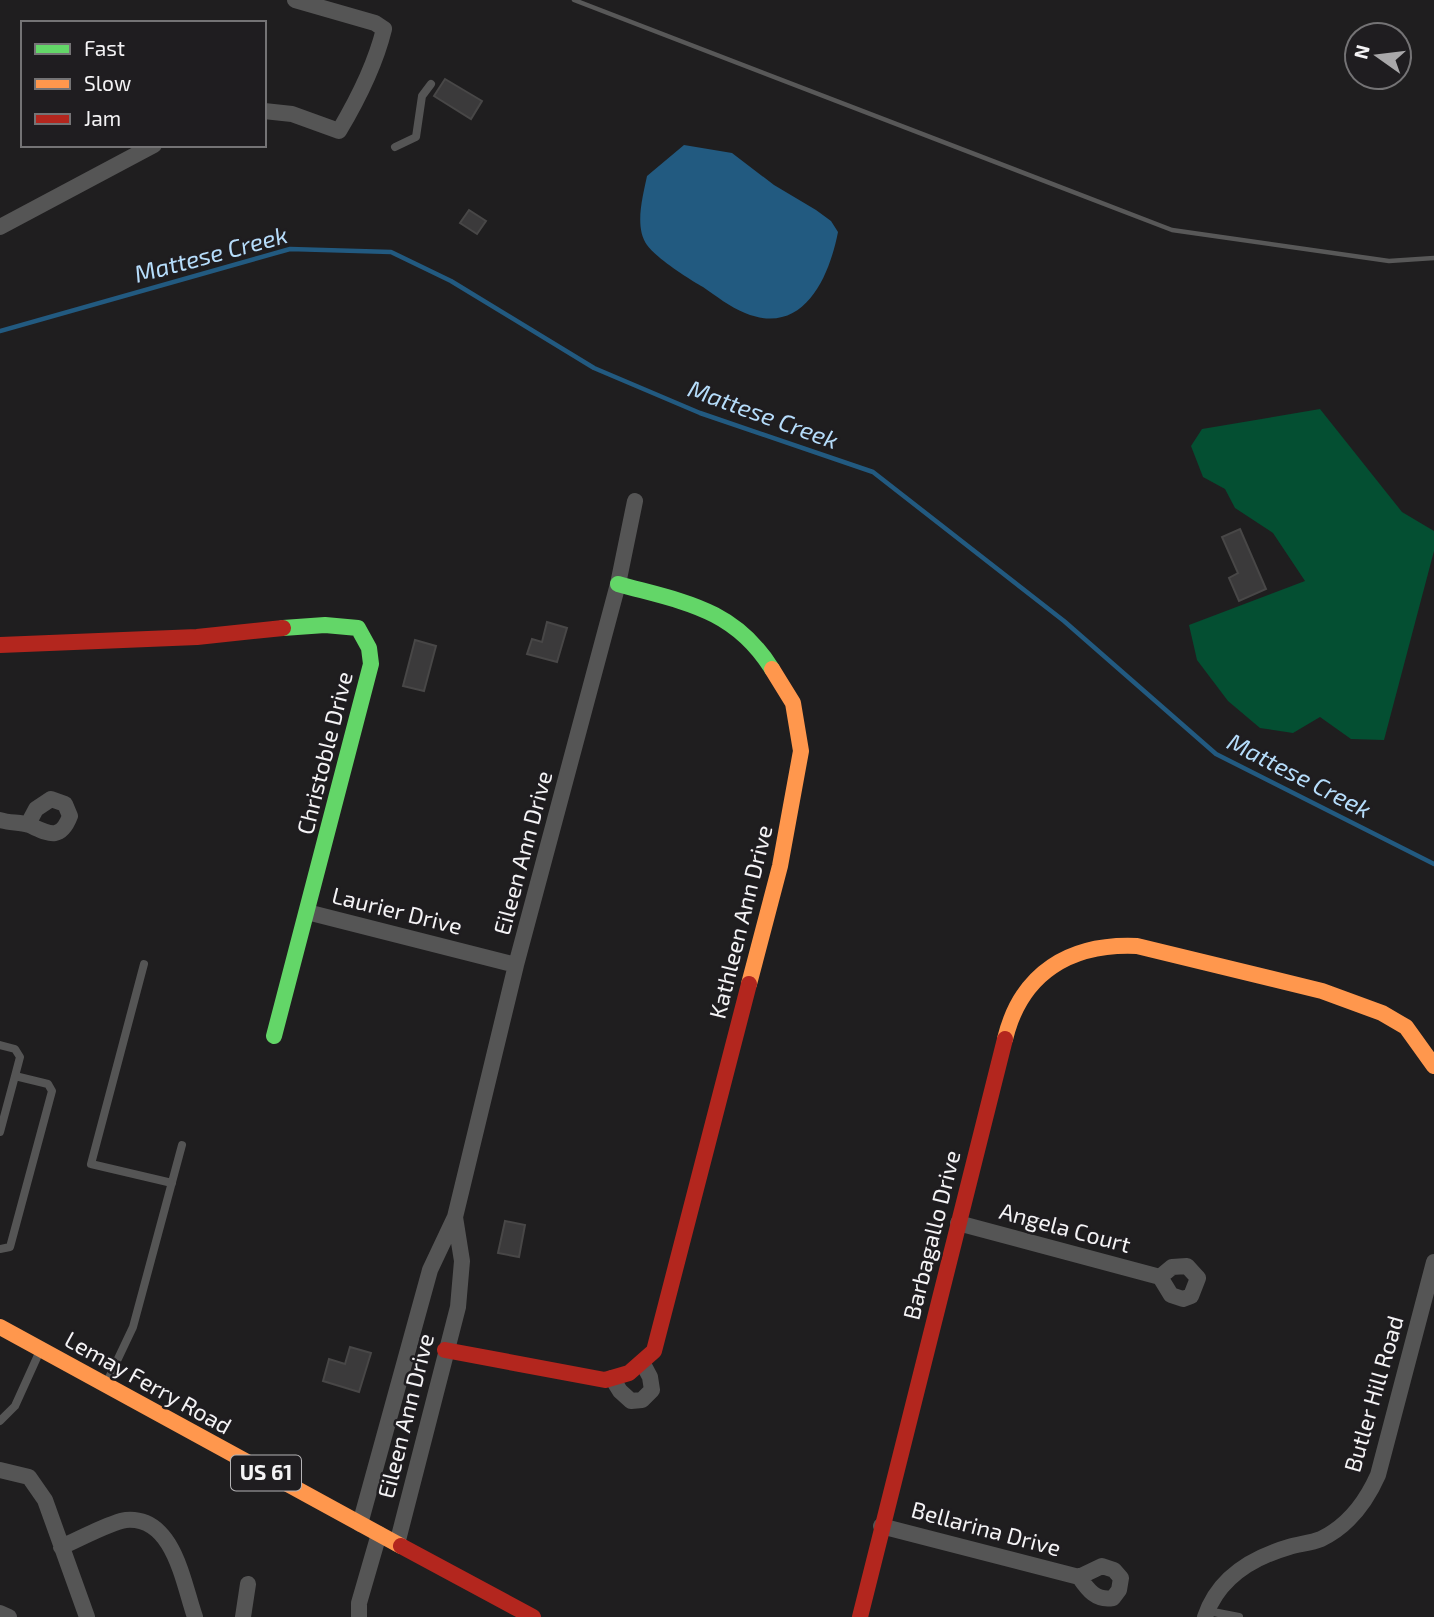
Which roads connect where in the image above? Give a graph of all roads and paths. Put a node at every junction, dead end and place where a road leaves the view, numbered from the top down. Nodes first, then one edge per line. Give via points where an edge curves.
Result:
1 (295, 0) edge
2 (431, 83) dead end
3 (266, 111) edge
4 (150, 147) edge
5 (395, 147) dead end
6 (0, 227) edge
7 (635, 501) dead end
8 (618, 584) junction
9 (0, 645) edge
10 (0, 820) edge
11 (27, 824) dead end
12 (307, 912) junction
13 (144, 964) dead end
14 (516, 965) junction
15 (274, 1036) dead end
16 (0, 1045) edge
17 (1434, 1066) edge
18 (15, 1076) junction
19 (0, 1089) edge
20 (10, 1092) junction
21 (0, 1132) edge
22 (182, 1145) dead end
23 (172, 1182) junction
24 (456, 1217) junction
25 (958, 1223) junction
26 (0, 1249) edge
27 (1434, 1262) edge
28 (1160, 1277) dead end
29 (0, 1327) edge
30 (40, 1350) junction
31 (445, 1350) junction
32 (642, 1362) junction
33 (612, 1378) junction
34 (104, 1387) junction
35 (0, 1421) edge
36 (0, 1470) edge
37 (360, 1524) junction
38 (881, 1525) junction
39 (379, 1534) junction
40 (397, 1544) junction
41 (61, 1546) junction
42 (1079, 1577) dead end
43 (248, 1584) dead end
44 (0, 1613) edge
45 (1206, 1614) edge
46 (9, 1617) edge
47 (88, 1617) edge
48 (195, 1617) edge
49 (243, 1617) edge
50 (359, 1617) edge
51 (533, 1617) edge
52 (860, 1617) edge
53 (1239, 1617) edge

1 - 3 street via 384,29 359,98 339,131 292,114
2 - 5 lane via 422,96 416,137
4 - 6 street
7 - 8 street, Eileen Ann Drive
8 - 14 street, Eileen Ann Drive
8 - 32 street, Kathleen Ann Drive via 708,609 757,645 793,703 801,751 780,866 678,1259 654,1351
9 - 12 street, Christoble Drive via 225,635 307,625 358,628 372,655 370,670
10 - 11 street
12 - 14 street, Laurier Drive
12 - 15 street, Christoble Drive
13 - 23 lane via 91,1164
14 - 24 street, Eileen Ann Drive
16 - 18 lane via 15,1049 20,1057
17 - 25 street, Barbagallo Drive via 1406,1027 1322,991 1137,946 1106,945 1078,954 1029,983 1017,999
18 - 20 lane
18 - 26 lane via 48,1084 52,1091 10,1247
19 - 20 lane
20 - 21 lane
22 - 23 lane
23 - 34 lane via 134,1327
24 - 31 street, Eileen Ann Drive via 462,1261 458,1307
24 - 37 street, Eileen Ann Drive via 430,1270
25 - 28 street, Angela Court
25 - 38 street, Barbagallo Drive
27 - 45 street, Butler Hill Road via 1378,1475 1362,1505 1319,1540 1256,1559 1233,1574
29 - 30 street, Lemay Ferry Road / US 61
30 - 34 street, Lemay Ferry Road / US 61
30 - 35 lane via 15,1406
31 - 33 street via 561,1374
31 - 40 street, Eileen Ann Drive
32 - 33 street via 629,1373
32 - 33 street via 652,1390 642,1400 632,1401
34 - 37 street, Lemay Ferry Road / US 61
36 - 41 street via 29,1477 45,1500
37 - 39 street, Lemay Ferry Road / US 61
38 - 42 street, Bellarina Drive
38 - 52 street, Barbagallo Drive
39 - 40 street, Lemay Ferry Road / US 61
39 - 50 street
40 - 51 street, Lemay Ferry Road / US 61
41 - 47 street
41 - 48 street via 126,1520 153,1525 170,1543
43 - 49 street
44 - 46 street
45 - 53 lane

